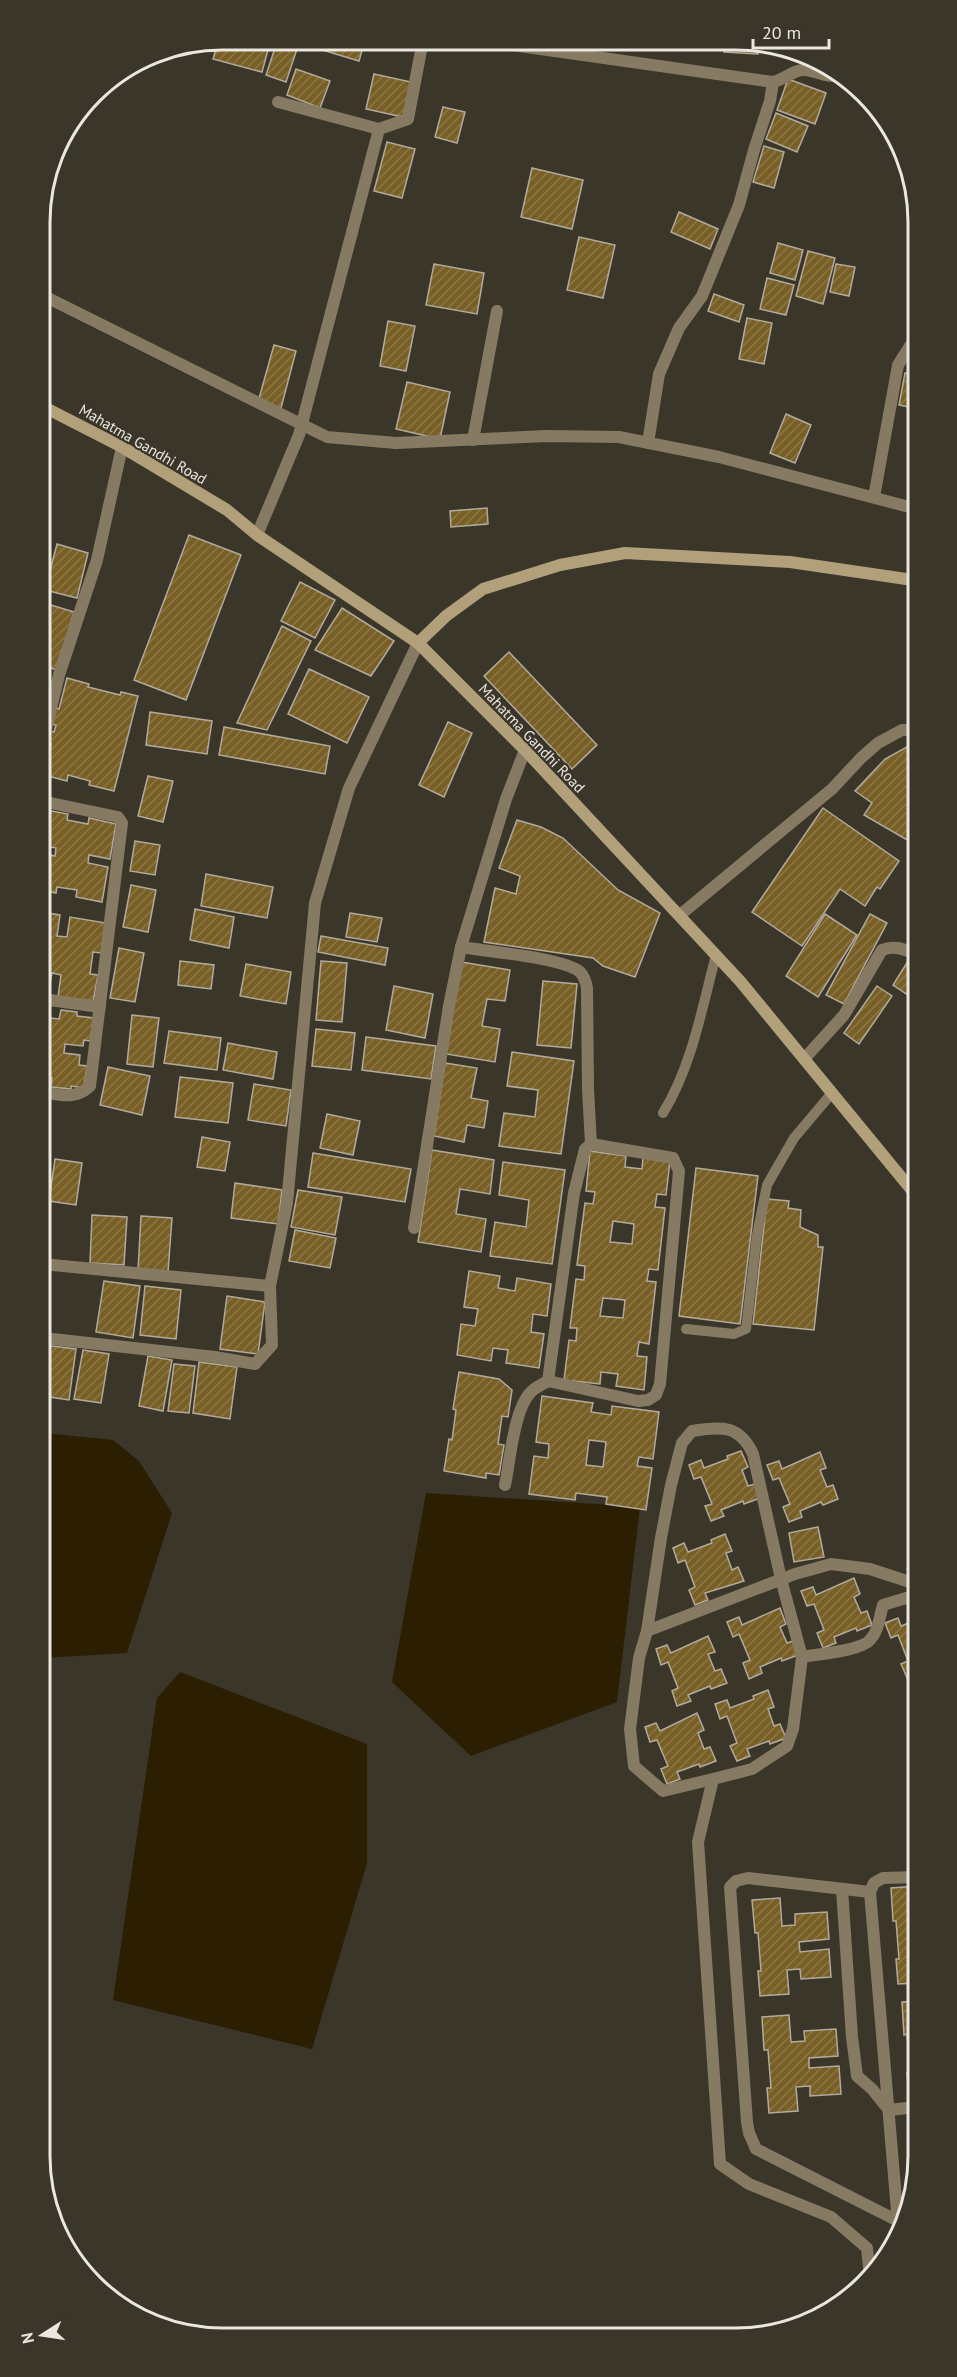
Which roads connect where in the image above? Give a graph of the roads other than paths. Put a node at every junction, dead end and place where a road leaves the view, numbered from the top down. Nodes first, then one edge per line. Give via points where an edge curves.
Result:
1 (421, 50) edge
2 (547, 50) edge
3 (826, 75) edge
4 (773, 82) junction
5 (278, 102) dead end
6 (379, 129) junction
7 (50, 299) edge
8 (497, 311) dead end
9 (908, 349) edge
10 (50, 410) edge
11 (300, 430) junction
12 (472, 440) junction
13 (648, 443) junction
14 (122, 447) junction
15 (874, 497) junction
16 (908, 507) edge
17 (257, 535) junction
18 (908, 579) edge
19 (418, 643) junction
20 (50, 711) edge
21 (908, 730) edge
22 (525, 750) junction
23 (50, 803) edge
24 (680, 915) junction
25 (461, 947) junction
26 (908, 951) edge
27 (716, 955) junction
28 (50, 1000) edge
29 (100, 1007) junction
30 (804, 1059) junction
31 (50, 1093) edge
32 (832, 1093) junction
33 (663, 1113) dead end
34 (591, 1144) junction
35 (908, 1185) edge
36 (414, 1228) dead end
37 (49, 1265) edge
38 (270, 1286) junction
39 (686, 1329) dead end
40 (49, 1339) edge
41 (548, 1381) junction
42 (505, 1485) dead end
43 (781, 1579) junction
44 (907, 1581) edge
45 (907, 1597) edge
46 (647, 1630) junction
47 (802, 1657) junction
48 (713, 1779) junction
49 (907, 1877) edge
50 (842, 1889) junction
51 (870, 1892) junction
52 (907, 2108) edge
53 (889, 2110) junction
54 (897, 2213) edge
55 (895, 2219) edge
56 (869, 2264) edge

1 - 6 street via 408,119
2 - 4 street
3 - 4 street via 804,70
4 - 13 street via 739,205 702,296 679,328 659,374
5 - 6 street
6 - 11 street
7 - 11 street
8 - 12 street
9 - 15 street via 898,365
10 - 14 main road, Mahatma Gandhi Road
11 - 12 street via 327,437 396,443
11 - 17 street
12 - 13 street via 597,436
13 - 15 street
14 - 17 main road, Mahatma Gandhi Road via 227,510
14 - 20 street via 97,560
15 - 16 street
17 - 19 main road, Mahatma Gandhi Road
18 - 19 main road via 790,562 625,553 560,565 483,589
19 - 22 main road, Mahatma Gandhi Road
19 - 38 street via 349,788 315,903 286,1203
21 - 24 street via 878,743 832,789
22 - 24 main road, Mahatma Gandhi Road
22 - 25 street
23 - 29 street via 118,817 122,823
24 - 27 main road, Mahatma Gandhi Road
25 - 34 street via 556,962 578,970 584,977
25 - 36 street
26 - 30 street via 896,947 882,950 844,1015
27 - 30 main road, Mahatma Gandhi Road
27 - 33 lane via 691,1048
28 - 29 street
29 - 31 street via 90,1086 82,1094
30 - 32 main road, Mahatma Gandhi Road
32 - 35 main road, Mahatma Gandhi Road
32 - 39 lane via 794,1138 767,1185 746,1329 734,1334
34 - 41 street via 582,1156 574,1193
34 - 41 street via 666,1155 673,1158 679,1171 660,1384 656,1395 638,1401
37 - 38 street
38 - 40 street via 272,1345 255,1364
41 - 42 street via 532,1390 520,1412
43 - 44 street via 831,1564 870,1569
43 - 46 street
43 - 46 street via 747,1440 720,1428 692,1431 682,1443 671,1485
43 - 47 street
45 - 47 street via 883,1605 879,1625 868,1642
46 - 48 street via 639,1658 630,1729 634,1766 663,1791
47 - 48 street via 793,1729 787,1746 752,1769
48 - 56 street via 698,1842 720,2164 749,2184 831,2217 867,2248
49 - 51 street via 883,1878 874,1883
50 - 51 street
50 - 53 street via 857,2076
50 - 55 street via 748,1878 730,1887 748,2133 756,2149
51 - 53 street
52 - 53 street
53 - 54 street

